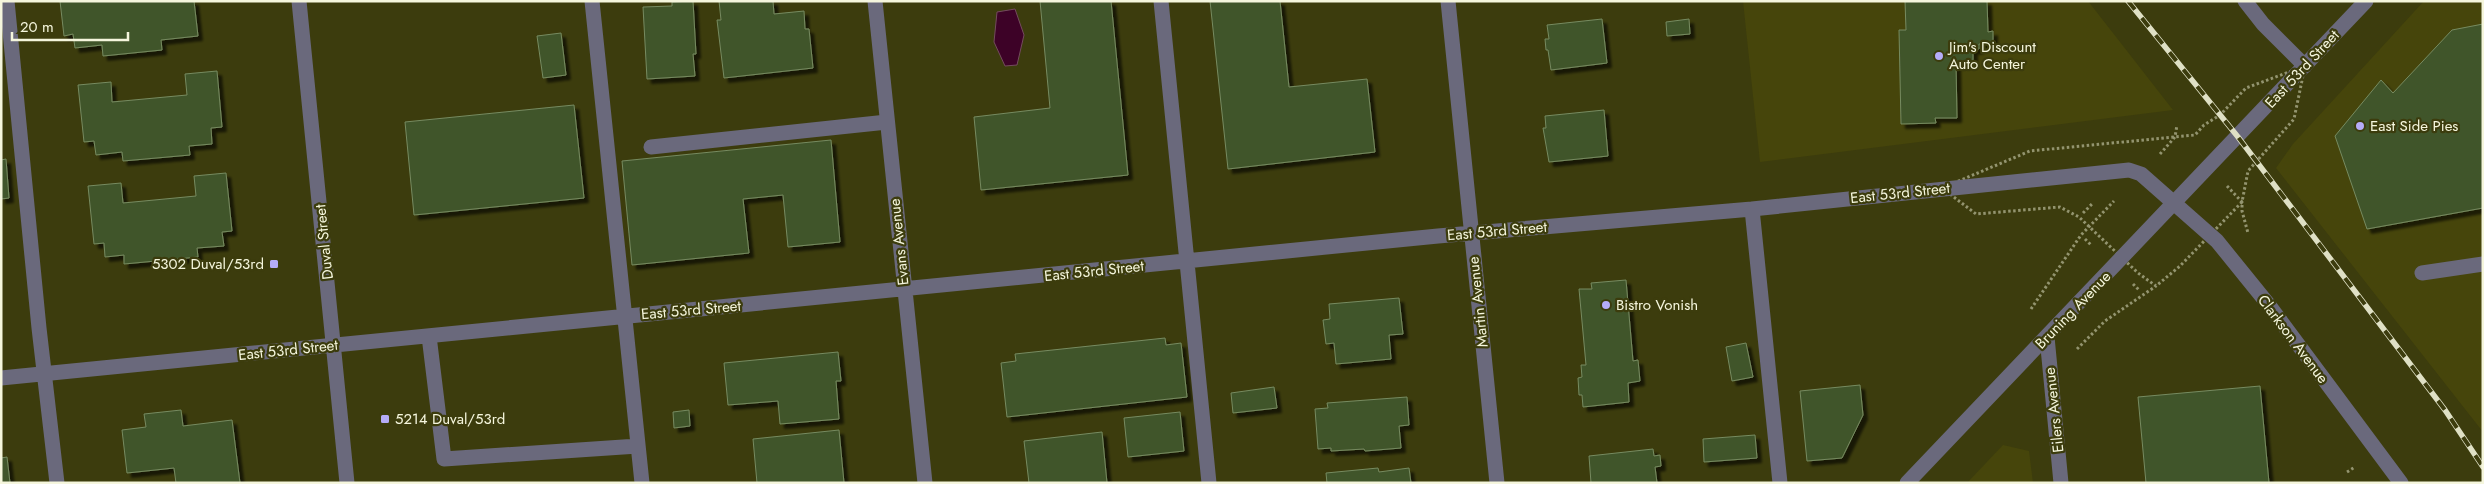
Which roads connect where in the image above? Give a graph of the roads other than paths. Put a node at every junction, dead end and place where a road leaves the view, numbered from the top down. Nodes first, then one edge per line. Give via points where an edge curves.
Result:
1 (7, 1) edge
2 (299, 1) edge
3 (592, 1) edge
4 (875, 1) edge
5 (1161, 1) edge
6 (1448, 1) edge
7 (2245, 1) edge
8 (2366, 1) edge
9 (2305, 66) junction
10 (886, 122) junction
11 (2238, 138) joint
12 (650, 147) dead end
13 (2176, 203) junction
14 (1752, 209) junction
15 (1472, 233) junction
16 (1187, 262) junction
17 (2483, 264) edge
18 (2422, 273) dead end
19 (904, 290) junction
20 (624, 317) junction
21 (429, 336) junction
22 (2047, 337) junction
23 (335, 345) junction
24 (44, 374) junction
25 (1, 378) edge
26 (638, 446) junction
27 (58, 483) edge
28 (347, 483) edge
29 (642, 483) edge
30 (925, 483) edge
31 (1209, 483) edge
32 (1497, 483) edge
33 (1780, 483) edge
34 (1907, 483) edge
35 (2062, 483) edge
36 (2401, 483) edge

1 - 24 street
2 - 23 street, Duval Street
3 - 20 street
4 - 10 street, Evans Avenue
5 - 16 street
6 - 15 street, Martin Avenue
7 - 9 street
8 - 9 street, East 53rd Street
9 - 11 street, East 53rd Street
10 - 12 street
10 - 19 street, Evans Avenue
11 - 13 street, Bruning Avenue
13 - 14 street, East 53rd Street via 2141,174 2129,170
13 - 22 street, Bruning Avenue
13 - 36 street, Clarkson Avenue via 2211,234 2262,296
14 - 15 street, East 53rd Street
14 - 33 street
15 - 16 street, East 53rd Street
15 - 32 street, Martin Avenue
16 - 19 street, East 53rd Street
16 - 31 street
17 - 18 street
19 - 20 street, East 53rd Street
19 - 30 street, Evans Avenue
20 - 21 street, East 53rd Street
20 - 26 street
21 - 23 street, East 53rd Street
21 - 26 street via 444,459
22 - 34 street, Bruning Avenue
22 - 35 street, Eilers Avenue
23 - 24 street, East 53rd Street
23 - 28 street, Duval Street
24 - 25 street, East 53rd Street
24 - 27 street
26 - 29 street

